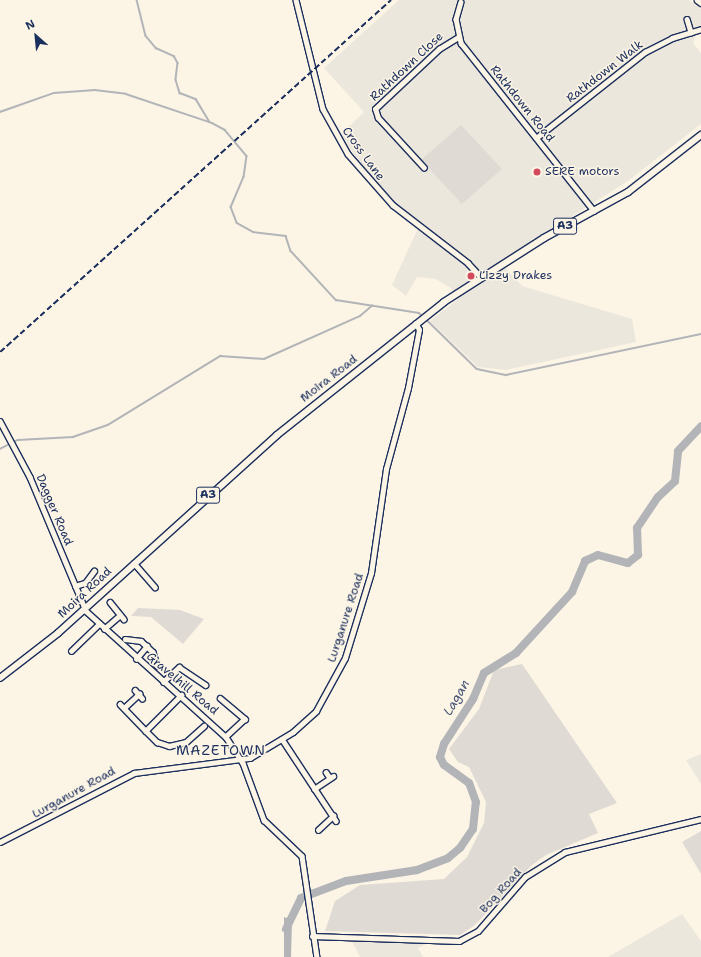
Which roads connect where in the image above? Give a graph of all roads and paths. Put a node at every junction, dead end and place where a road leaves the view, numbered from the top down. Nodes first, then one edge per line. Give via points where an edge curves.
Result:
1 (296, 0) edge
2 (698, 0) edge
3 (460, 2) dead end
4 (701, 3) edge
5 (687, 19) dead end
6 (701, 29) edge
7 (691, 32) junction
8 (458, 36) junction
9 (701, 135) edge
10 (536, 138) junction
11 (424, 168) dead end
12 (594, 211) junction
13 (481, 277) junction
14 (416, 324) junction
15 (0, 421) edge
16 (134, 563) junction
17 (94, 571) dead end
18 (74, 586) junction
19 (155, 586) dead end
20 (110, 602) dead end
21 (84, 609) junction
22 (99, 624) junction
23 (104, 629) junction
24 (125, 639) dead end
25 (146, 646) junction
26 (75, 650) dead end
27 (136, 659) junction
28 (157, 665) dead end
29 (0, 678) edge
30 (163, 682) junction
31 (206, 685) dead end
32 (135, 690) dead end
33 (182, 695) junction
34 (220, 698) dead end
35 (120, 704) dead end
36 (124, 708) junction
37 (204, 726) dead end
38 (146, 731) junction
39 (226, 737) junction
40 (282, 739) junction
41 (242, 760) junction
42 (326, 772) dead end
43 (314, 789) junction
44 (333, 816) junction
45 (701, 819) edge
46 (336, 820) dead end
47 (318, 830) dead end
48 (0, 842) edge
49 (312, 936) junction
50 (317, 957) edge

1 - 13 street, Cross Lane via 323,109 348,154 388,201
2 - 4 street
3 - 8 street via 456,20
5 - 7 street
6 - 7 street, Rathdown Walk
7 - 10 street, Rathdown Walk via 645,52
8 - 10 street, Rathdown Road
8 - 11 street, Rathdown Close via 439,49 375,109 378,118
9 - 12 highway, Moira Road / A3 via 632,189
10 - 12 street, Rathdown Road
12 - 13 highway, Moira Road / A3
13 - 14 highway, Moira Road / A3
14 - 16 highway, Moira Road / A3 via 277,435
14 - 40 street, Lurganure Road via 418,330 408,388 386,469 373,565 352,639 322,703 301,726
15 - 18 street, Dagger Road via 15,447
16 - 19 street
16 - 21 highway, Moira Road / A3
17 - 18 street via 85,583
18 - 21 street, Dagger Road
20 - 23 street via 122,617
21 - 22 street, Gravelhill Road
21 - 29 highway, Moira Road / A3 via 41,648
22 - 23 street, Gravelhill Road
22 - 26 street
23 - 27 street, Gravelhill Road
24 - 25 street via 141,641
25 - 27 street
25 - 28 street via 153,652
27 - 30 street, Gravelhill Road
30 - 31 street via 179,666
30 - 33 street, Gravelhill Road
32 - 36 street via 140,696
33 - 38 street
33 - 39 street, Gravelhill Road
34 - 39 street via 245,719
35 - 36 street
36 - 38 street
37 - 38 street via 186,742 170,746 157,742
39 - 41 street, Gravelhill Road
40 - 41 street, Lurganure Road
40 - 43 street
41 - 48 street, Lurganure Road via 134,772
41 - 49 street, Gravelhill Road via 264,820 302,856
42 - 43 street via 332,777
43 - 44 street
44 - 46 street
44 - 47 street
45 - 49 street, Bog Road via 565,852 525,877 478,931 459,941
49 - 50 street, Gravelhill Road

